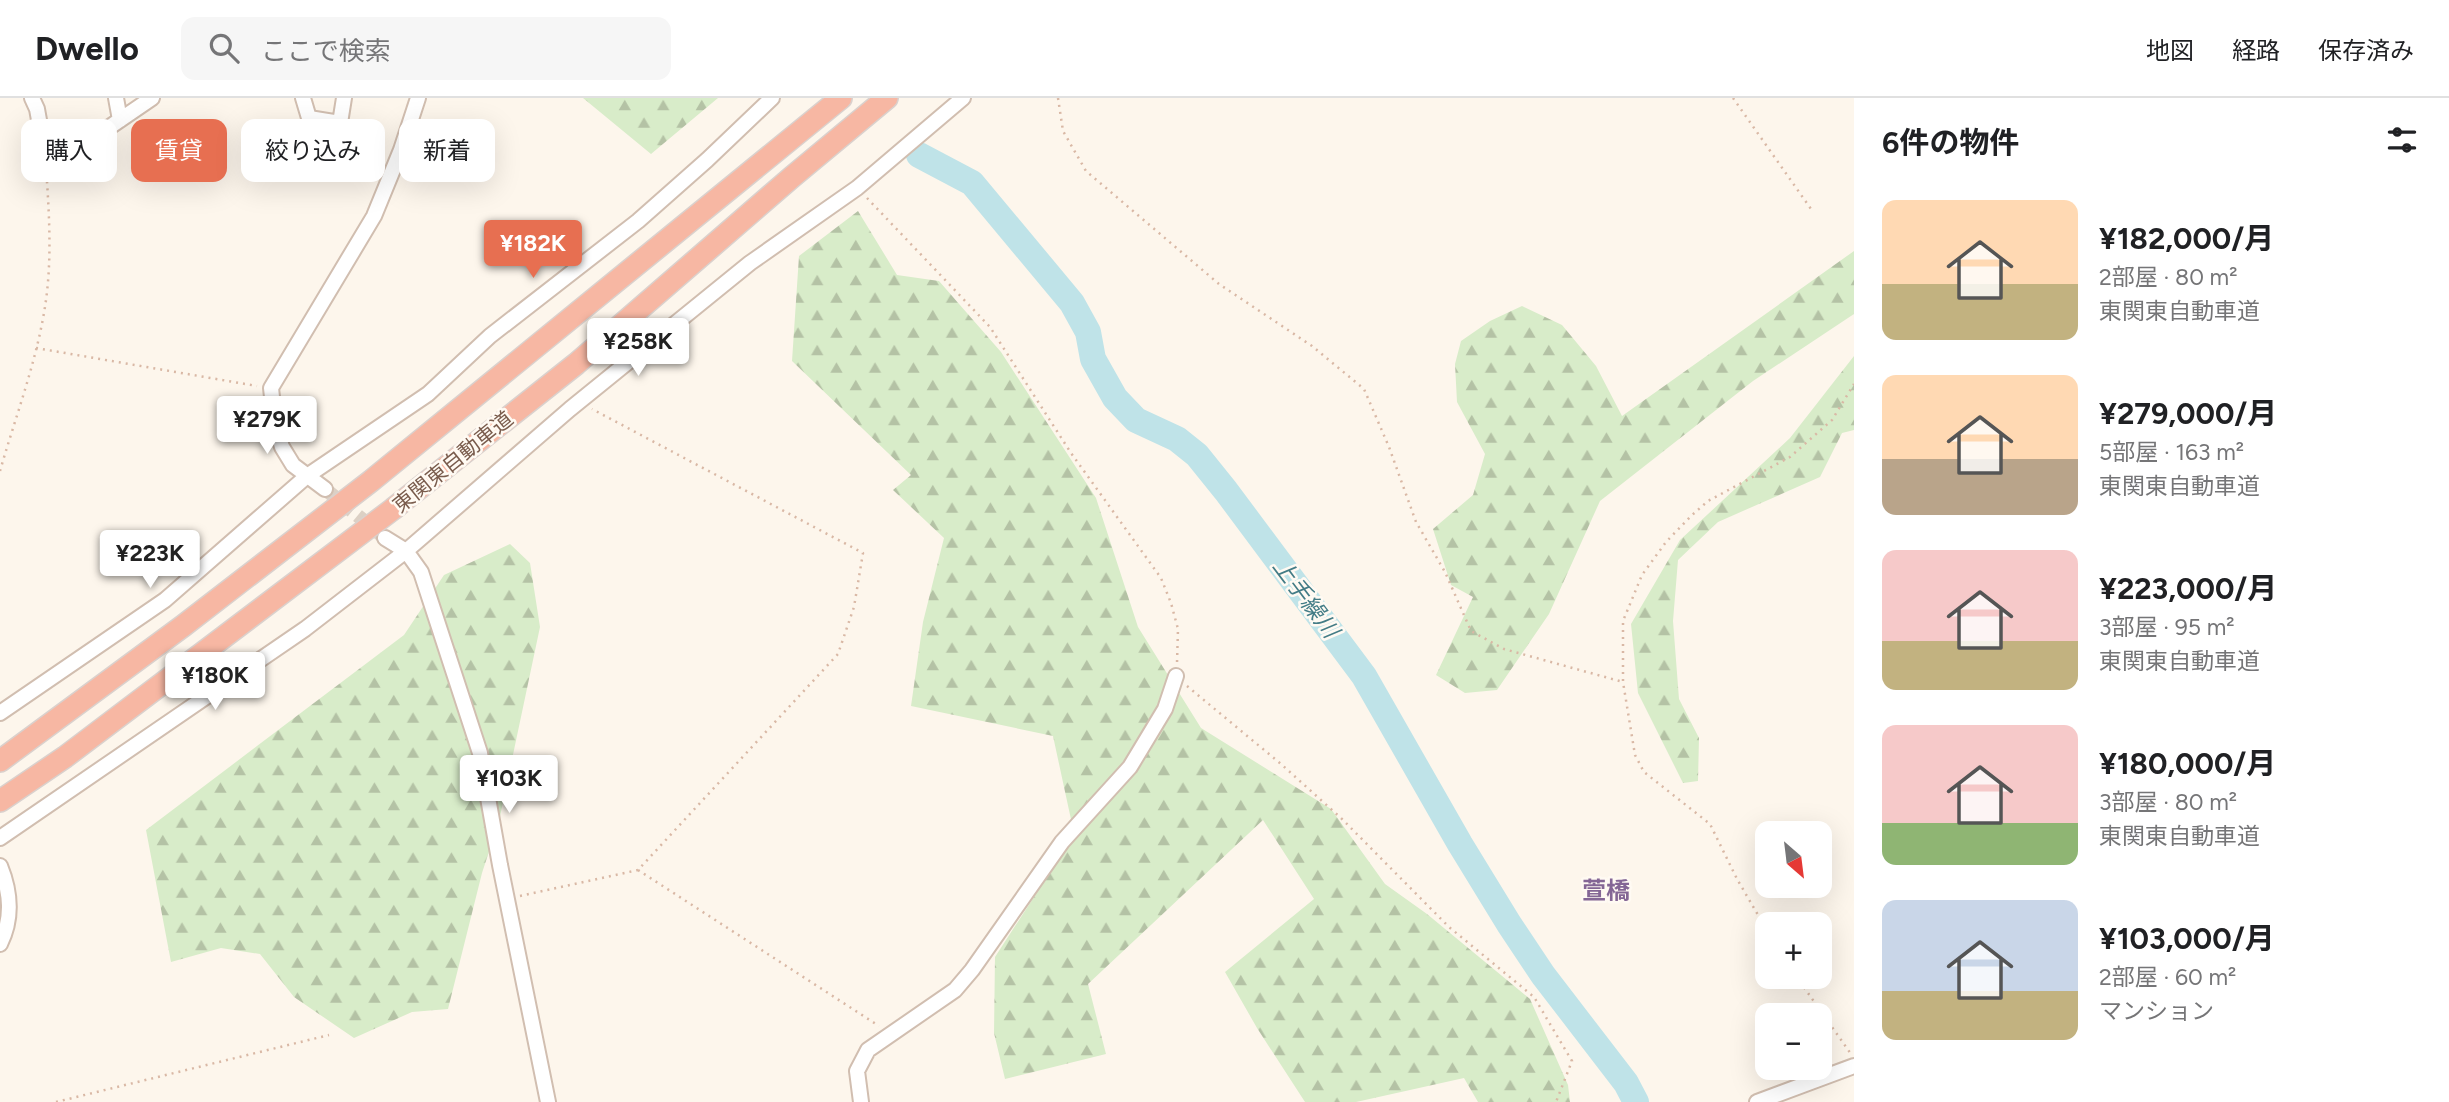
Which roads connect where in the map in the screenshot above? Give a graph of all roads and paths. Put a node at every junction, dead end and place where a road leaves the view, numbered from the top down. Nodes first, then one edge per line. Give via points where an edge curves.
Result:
1 (32, 98) edge
2 (116, 98) edge
3 (152, 98) edge
4 (303, 98) edge
5 (344, 98) edge
6 (418, 98) edge
7 (841, 98) edge
8 (887, 98) edge
9 (963, 98) edge
10 (1058, 98) edge
11 (1734, 98) edge
12 (769, 99) edge
13 (39, 119) edge
14 (120, 120) junction
15 (117, 122) edge
16 (46, 182) edge
17 (857, 187) junction
18 (1811, 209) dead end
19 (36, 348) junction
20 (1854, 384) edge
21 (271, 388) junction
22 (579, 402) junction
23 (0, 471) edge
24 (307, 476) junction
25 (325, 489) tunnel mouth
26 (385, 538) tunnel mouth
27 (405, 551) junction
28 (1176, 676) junction
29 (1623, 682) junction
30 (0, 713) edge
31 (0, 761) edge
32 (0, 802) edge
33 (0, 838) edge
34 (0, 866) edge
35 (638, 870) junction
36 (507, 899) junction
37 (1756, 912) edge
38 (0, 944) edge
39 (1805, 989) edge
40 (892, 1034) junction
41 (329, 1035) dead end
42 (1854, 1057) edge
43 (1854, 1066) edge
44 (55, 1102) edge
45 (548, 1102) edge
46 (862, 1102) edge
47 (1556, 1102) edge
48 (1758, 1102) edge

1 - 13 street
2 - 14 street
3 - 14 street
4 - 5 street via 309,118 340,123
6 - 21 street via 374,216
7 - 31 highway, 東関東自動車道 via 371,481
8 - 32 highway, 東関東自動車道 via 576,363 404,501
9 - 17 street
10 - 29 path via 1063,131 1086,171 1219,284 1312,346 1364,389 1416,522 1471,631 1504,649
11 - 18 path
12 - 24 street via 638,220 490,336 428,394
14 - 15 street
16 - 19 path via 49,255
17 - 22 street via 750,263
17 - 28 path via 990,327 1071,453 1161,578 1178,629
19 - 21 path
19 - 23 path
20 - 29 path via 1832,420 1790,457 1708,500 1666,542 1642,575 1623,621
21 - 24 street via 282,447
22 - 27 street
22 - 35 path via 863,553 854,607 838,654
24 - 25 street
24 - 30 street via 165,600
26 - 27 street
27 - 33 street via 305,629
27 - 36 street via 421,572 480,753
28 - 40 street via 1165,709 1130,766 1062,842 972,970 955,990
28 - 47 path via 1342,819 1449,927 1534,997 1572,1061
29 - 37 path via 1635,755 1643,772 1710,824
34 - 38 street via 6,880 9,925
35 - 36 path
35 - 40 path
36 - 45 street
39 - 42 path
40 - 46 street via 868,1050 857,1071
41 - 44 path
43 - 48 street

